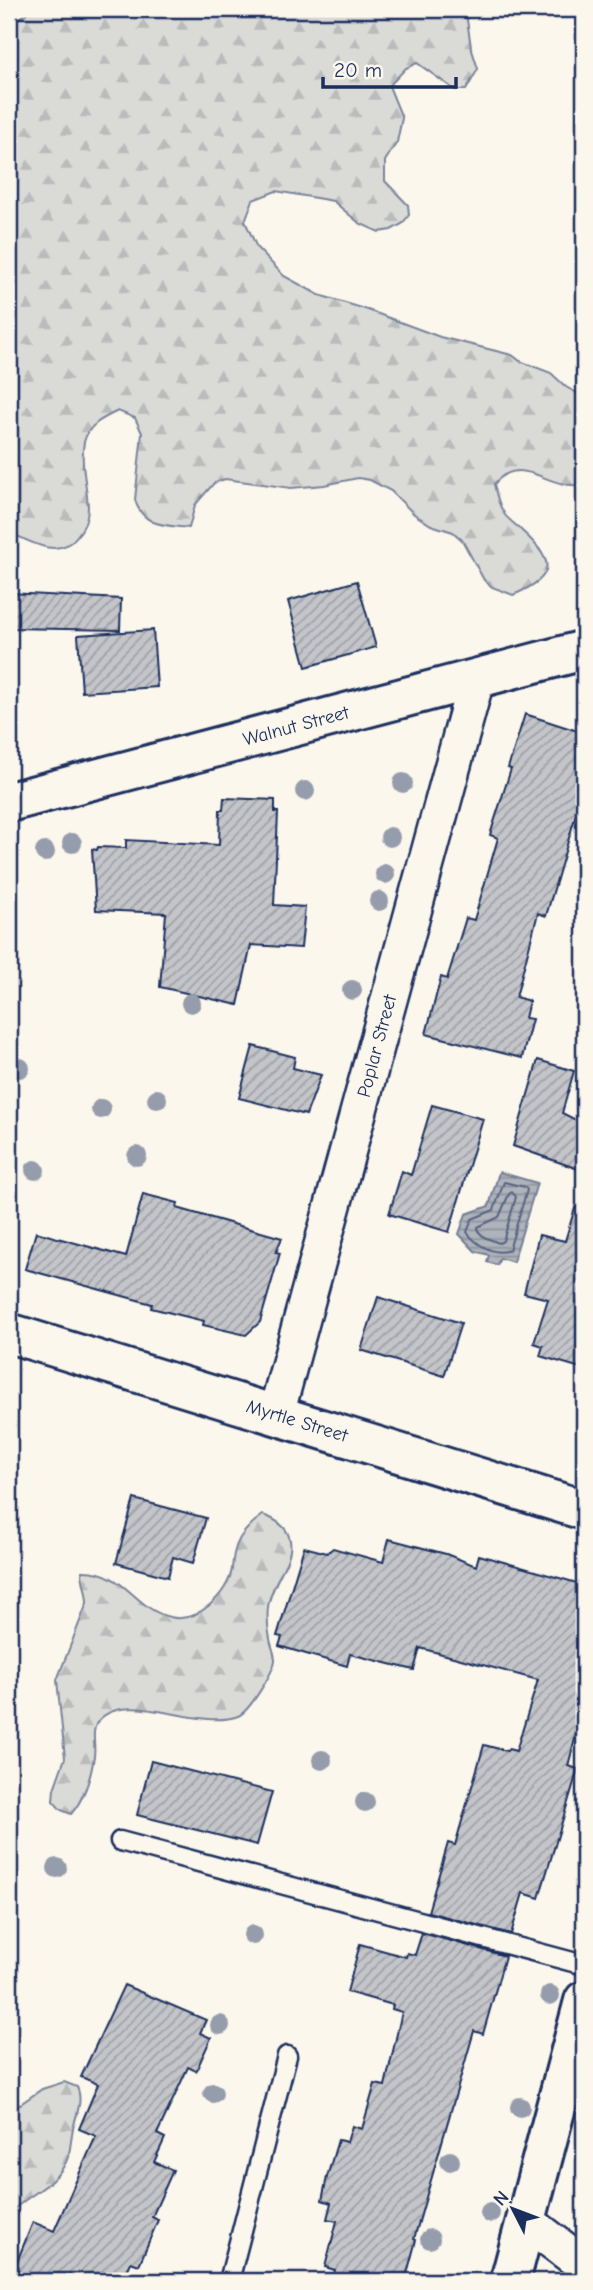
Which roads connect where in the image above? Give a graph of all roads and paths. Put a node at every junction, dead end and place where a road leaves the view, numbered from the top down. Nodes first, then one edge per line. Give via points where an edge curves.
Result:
1 (584, 650) edge
2 (477, 677) junction
3 (9, 802) edge
4 (9, 1333) edge
5 (276, 1414) junction
6 (584, 1510) edge
7 (120, 1841) dead end
8 (584, 1965) edge
9 (584, 2000) edge
10 (287, 2056) dead end
11 (526, 2221) junction
12 (584, 2265) edge
13 (229, 2281) edge
14 (510, 2281) edge

1 - 2 main road, Walnut Street
2 - 3 main road, Walnut Street
2 - 5 street, Poplar Street
4 - 5 main road, Myrtle Street
5 - 6 main road, Myrtle Street
7 - 8 lane
9 - 11 main road
10 - 13 lane
11 - 12 street
11 - 14 main road

